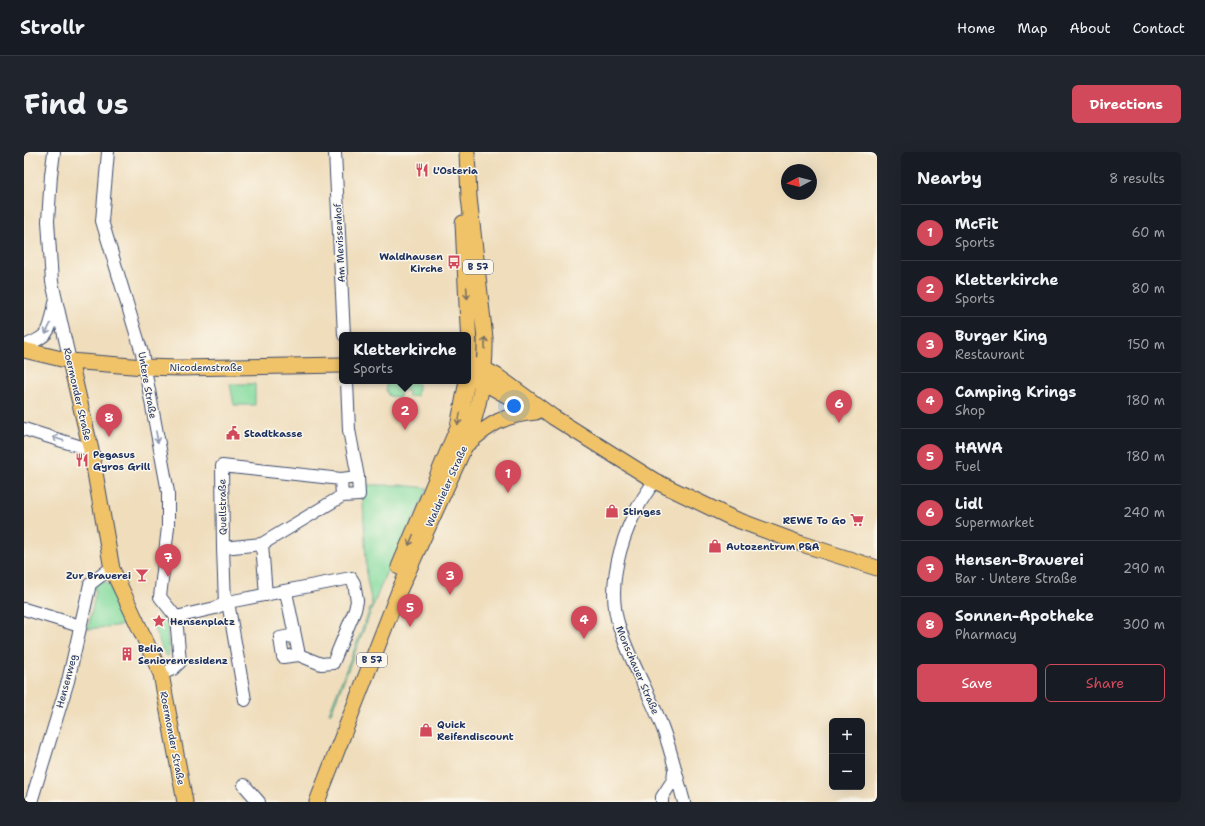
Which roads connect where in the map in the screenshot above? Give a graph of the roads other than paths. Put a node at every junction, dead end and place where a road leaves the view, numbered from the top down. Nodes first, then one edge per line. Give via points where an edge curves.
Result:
1 (54, 152) edge
2 (108, 152) edge
3 (335, 152) edge
4 (457, 152) edge
5 (468, 152) edge
6 (55, 300) junction
7 (468, 312) junction
8 (344, 332) edge
9 (459, 332) edge
10 (468, 332) edge
11 (24, 346) edge
12 (24, 350) edge
13 (70, 360) junction
14 (339, 365) edge
15 (144, 367) junction
16 (478, 377) edge
17 (347, 384) edge
18 (536, 412) junction
19 (553, 417) junction
20 (24, 429) edge
21 (464, 446) junction
22 (91, 450) junction
23 (358, 477) junction
24 (341, 478) junction
25 (655, 481) junction
26 (342, 496) junction
27 (262, 544) junction
28 (223, 548) junction
29 (877, 568) edge
30 (112, 569) junction
31 (286, 592) junction
32 (266, 595) junction
33 (226, 603) junction
34 (24, 609) edge
35 (176, 617) junction
36 (80, 626) junction
37 (161, 674) junction
38 (245, 700) dead end
39 (675, 769) junction
40 (244, 786) dead end
41 (31, 802) edge
42 (185, 802) edge
43 (259, 802) edge
44 (306, 802) edge
45 (316, 802) edge
46 (662, 802) edge
47 (684, 802) edge

1 - 6 street, Roermonder Straße via 48,221
2 - 15 street, Untere Straße via 102,221 135,326
3 - 8 street, Am Mevissenhof
4 -> 7 main road, B 57
16 -> 5 main road, Waldnieler Straße / B 57 via 485,338 469,197
6 -> 11 street via 50,328 44,337
6 - 13 street, Roermonder Straße
7 - 9 main road
7 - 10 main road, B 57
12 - 13 main road, Nicodemstraße
13 - 15 main road, Nicodemstraße
13 - 22 main road, Roermonder Straße
14 - 15 main road, Nicodemstraße
15 -> 35 street, Untere Straße via 168,492 168,527 160,597
16 - 18 main road
16 - 19 main road via 498,376
16 - 21 main road, Waldnieler Straße / B 57 via 472,428
16 -> 44 main road, Waldnieler Straße / B 57
17 - 23 street via 349,430
18 - 19 main road
18 - 21 main road via 498,421
19 - 25 main road
22 -> 20 street
21 - 45 main road, Waldnieler Straße / B 57 via 399,591
22 - 30 main road, Roermonder Straße
23 - 24 street
23 - 26 street via 359,495
24 - 26 street
24 - 28 street, Quellstraße via 222,466
25 - 29 main road via 732,518
25 - 39 street, Monschauer Straße via 638,506 621,548 616,566 614,603 618,625 663,729
26 - 27 street
27 - 28 street, Quellstraße
27 - 32 street
28 - 33 street, Quellstraße
30 - 36 street, Hensenweg via 90,584
30 - 37 main road, Roermonder Straße
31 - 31 street via 351,578 357,600 333,663 321,664 299,655 283,657 280,638 295,635
31 - 32 street
32 - 33 street
33 - 35 street
33 - 38 street, Quellstraße
34 - 36 street
35 - 37 street via 180,662 173,669
36 - 41 street, Hensenweg via 68,681
37 - 42 main road, Roermonder Straße
39 - 46 street via 673,780
39 - 47 street, Monschauer Straße
40 - 43 street

